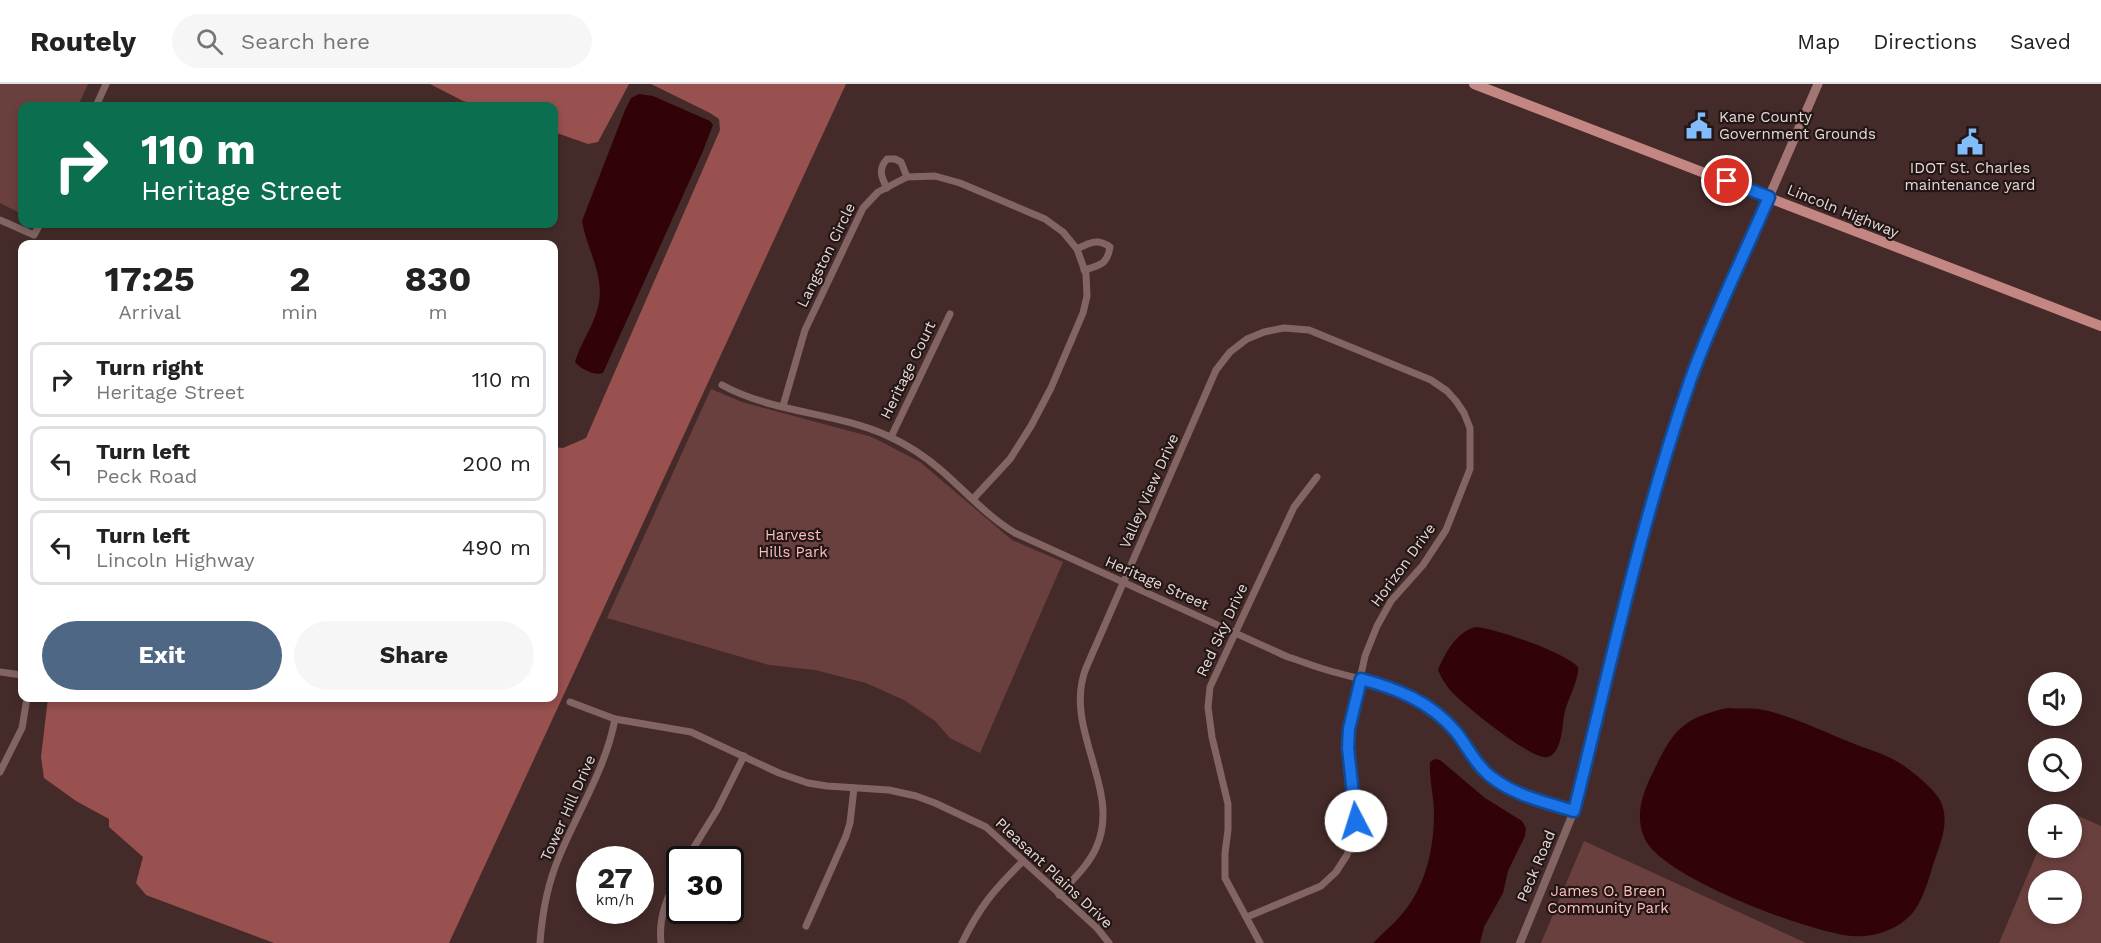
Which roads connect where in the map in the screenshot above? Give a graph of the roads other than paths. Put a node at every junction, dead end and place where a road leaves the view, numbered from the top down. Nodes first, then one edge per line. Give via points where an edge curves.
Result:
1 (106, 84) edge
2 (1474, 84) edge
3 (1818, 84) edge
4 (98, 102) edge
5 (907, 177) junction
6 (887, 188) junction
7 (1769, 197) junction
8 (0, 220) edge
9 (18, 228) edge
10 (18, 228) edge
11 (38, 228) edge
12 (1077, 249) junction
13 (1084, 270) junction
14 (950, 314) dead end
15 (2101, 326) edge
16 (1382, 359) joint
17 (722, 385) dead end
18 (783, 406) junction
19 (891, 437) junction
20 (1317, 477) dead end
21 (973, 499) junction
22 (1124, 583) junction
23 (1235, 633) junction
24 (0, 672) edge
25 (18, 674) edge
26 (1361, 679) junction
27 (26, 702) edge
28 (570, 702) dead end
29 (615, 719) junction
30 (744, 756) junction
31 (0, 772) edge
32 (854, 788) junction
33 (1574, 811) junction
34 (695, 846) edge
35 (1023, 861) junction
36 (1059, 895) junction
37 (666, 906) edge
38 (1247, 917) junction
39 (806, 926) dead end
40 (540, 943) edge
41 (662, 943) edge
42 (962, 943) edge
43 (1109, 943) edge
44 (1260, 943) edge
45 (1520, 943) edge

1 - 4 street
2 - 7 main road, Lincoln Highway
3 - 7 main road, Peck Road
5 - 6 street, Langston Circle
5 - 6 street via 902,162 887,159 880,172
5 - 12 street, Langston Circle via 935,176 1045,219
6 - 18 street, Langston Circle via 863,208 843,248 805,330
7 - 15 main road, Lincoln Highway
7 - 33 street, Peck Road via 1683,404 1637,558
8 - 9 street
10 - 11 street via 34,235
12 - 13 street, Langston Circle
12 - 13 street via 1093,241 1110,247 1108,258
13 - 21 street, Langston Circle via 1087,296 1083,313 1051,388 1010,459
14 - 19 street, Heritage Court
16 - 22 street, Valley View Drive via 1297,328 1264,332 1230,352 1216,370
16 - 26 street, Horizon Drive via 1431,380 1456,401 1470,428 1470,469 1436,549 1391,601 1377,626
17 - 18 street, Heritage Street via 744,396
18 - 19 street, Heritage Street
19 - 21 street, Heritage Street via 933,463
20 - 23 street, Red Sky Drive via 1294,507
21 - 22 street, Heritage Street via 1015,533
22 - 23 street, Heritage Street
22 - 36 street, Valley View Drive via 1079,692 1082,724 1104,820 1087,864
23 - 26 street, Heritage Street via 1287,657
23 - 38 street, Red Sky Drive via 1210,687 1208,707 1228,804 1226,878
24 - 25 street
26 - 33 street, Heritage Street via 1426,705 1458,734 1472,758 1506,787
26 - 38 street, Horizon Drive via 1349,729 1356,813 1347,855 1321,886
27 - 31 street via 22,728
28 - 29 street, Pleasant Plains Drive
29 - 30 street, Pleasant Plains Drive via 691,732
29 - 40 street, Tower Hill Drive via 606,755 557,860
30 - 32 street, Pleasant Plains Drive via 799,781
30 - 34 street
32 - 35 street, Pleasant Plains Drive via 903,792 935,803 986,826
32 - 39 street via 846,836
33 - 45 street, Peck Road
35 - 36 street, Pleasant Plains Drive
35 - 42 street via 991,893
36 - 43 street, Pleasant Plains Drive
37 - 41 street via 660,930
38 - 44 street, Red Sky Drive

